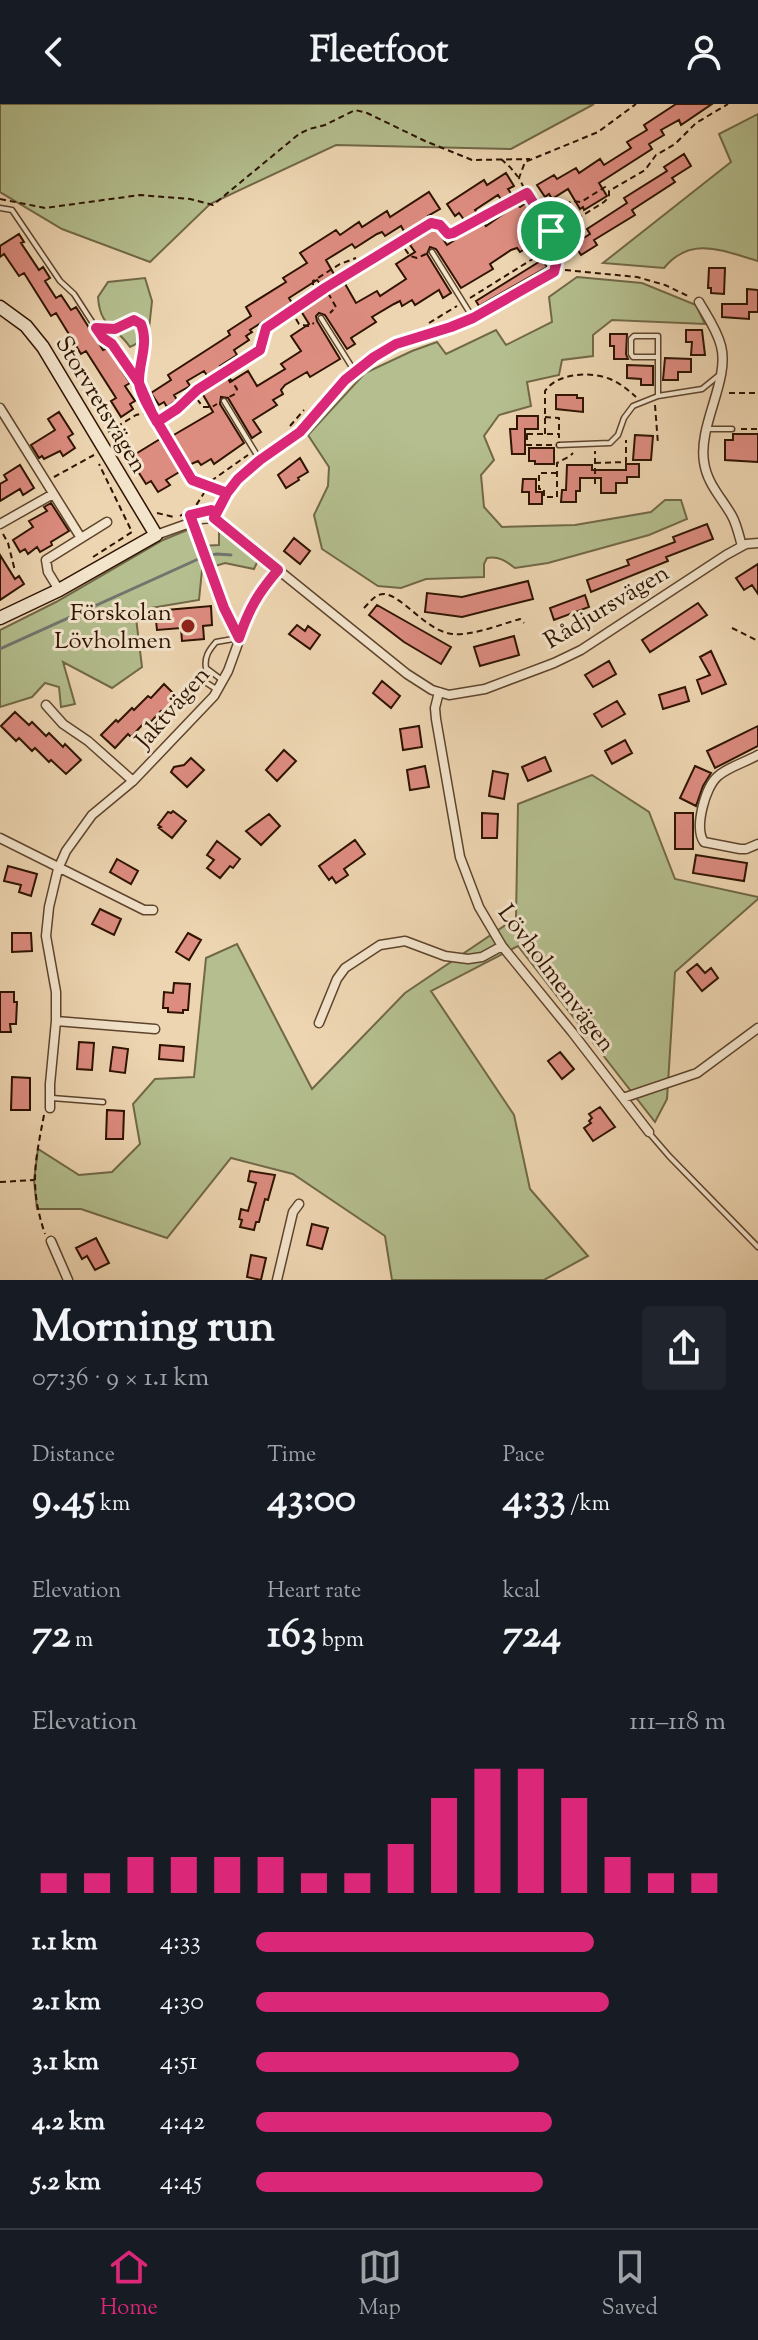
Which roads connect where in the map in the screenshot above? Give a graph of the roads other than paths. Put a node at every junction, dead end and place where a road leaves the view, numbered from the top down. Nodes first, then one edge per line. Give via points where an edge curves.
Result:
1 (0, 208) edge
2 (432, 252) dead end
3 (556, 264) joint
4 (699, 302) road end
5 (0, 307) edge
6 (321, 318) dead end
7 (473, 318) junction
8 (658, 357) junction
9 (355, 372) junction
10 (720, 375) junction
11 (657, 397) junction
12 (224, 401) dead end
13 (0, 408) edge
14 (157, 422) junction
15 (706, 429) junction
16 (732, 429) road end
17 (559, 445) road end
18 (260, 460) junction
19 (227, 493) junction
20 (53, 494) junction
21 (214, 518) junction
22 (107, 522) dead end
23 (0, 527) edge
24 (156, 535) junction
25 (81, 538) junction
26 (758, 543) edge
27 (742, 546) junction
28 (278, 570) junction
29 (59, 590) junction
30 (0, 618) edge
31 (239, 638) junction
32 (224, 681) junction
33 (218, 690) junction
34 (189, 692) dead end
35 (439, 692) junction
36 (46, 705) dead end
37 (758, 755) edge
38 (133, 781) junction
39 (0, 838) edge
40 (758, 844) edge
41 (58, 869) junction
42 (153, 910) dead end
43 (502, 946) junction
44 (56, 1021) junction
45 (319, 1023) dead end
46 (758, 1028) edge
47 (155, 1029) dead end
48 (50, 1098) junction
49 (623, 1098) junction
50 (103, 1102) dead end
51 (50, 1108) road end
52 (649, 1132) joint
53 (299, 1204) dead end
54 (51, 1241) road end
55 (758, 1247) edge
56 (68, 1280) edge
57 (277, 1280) edge

1 - 14 lane via 12,210 112,344
2 - 7 lane
3 - 7 street via 554,272
3 - 14 lane via 547,251 553,242 551,231 527,193 453,233 431,223 266,328 260,350
4 - 10 street via 722,347
5 - 24 street, Storvretsvägen via 43,347
6 - 9 lane
7 - 9 street via 396,344
8 - 8 lane via 658,336 631,339 633,357
8 - 11 lane
9 - 18 street via 300,432
10 - 11 lane via 702,389
10 - 15 street
11 - 17 lane via 633,406 610,443
12 - 18 lane
13 - 20 street
14 - 19 lane via 192,480
15 - 16 lane
15 - 27 street via 702,447 707,478 735,522
18 - 19 street
19 - 21 street
20 - 23 street
20 - 25 street
21 - 24 street
21 - 28 street
22 - 25 street
24 - 29 street
25 - 29 street via 46,560
26 - 27 street, Rådjursvägen
27 - 35 street, Rådjursvägen via 568,657 485,689
28 - 31 street, Jaktvägen via 253,602
28 - 35 street via 407,674
29 - 30 street
31 - 32 street, Jaktvägen
31 - 32 lane via 216,642 208,652 206,668
32 - 33 street, Jaktvägen
33 - 34 lane via 202,680
33 - 38 street, Jaktvägen
35 - 43 street, Lövholmenvägen via 436,719 460,857 479,907
36 - 38 street, Jaktvägen
37 - 40 street via 714,781 701,811 700,836 704,842 740,849
38 - 41 street, Jaktvägen via 82,827
39 - 41 street
41 - 42 street
41 - 44 street, Jaktvägen via 46,936
43 - 45 street via 468,959 405,941 380,945 345,968
43 - 49 street, Lövholmenvägen
44 - 47 street
44 - 48 street, Jaktvägen
46 - 49 street via 697,1073
48 - 50 lane
48 - 51 street, Jaktvägen
49 - 52 street, Lövholmenvägen
52 - 55 lane
53 - 57 street
54 - 56 street

